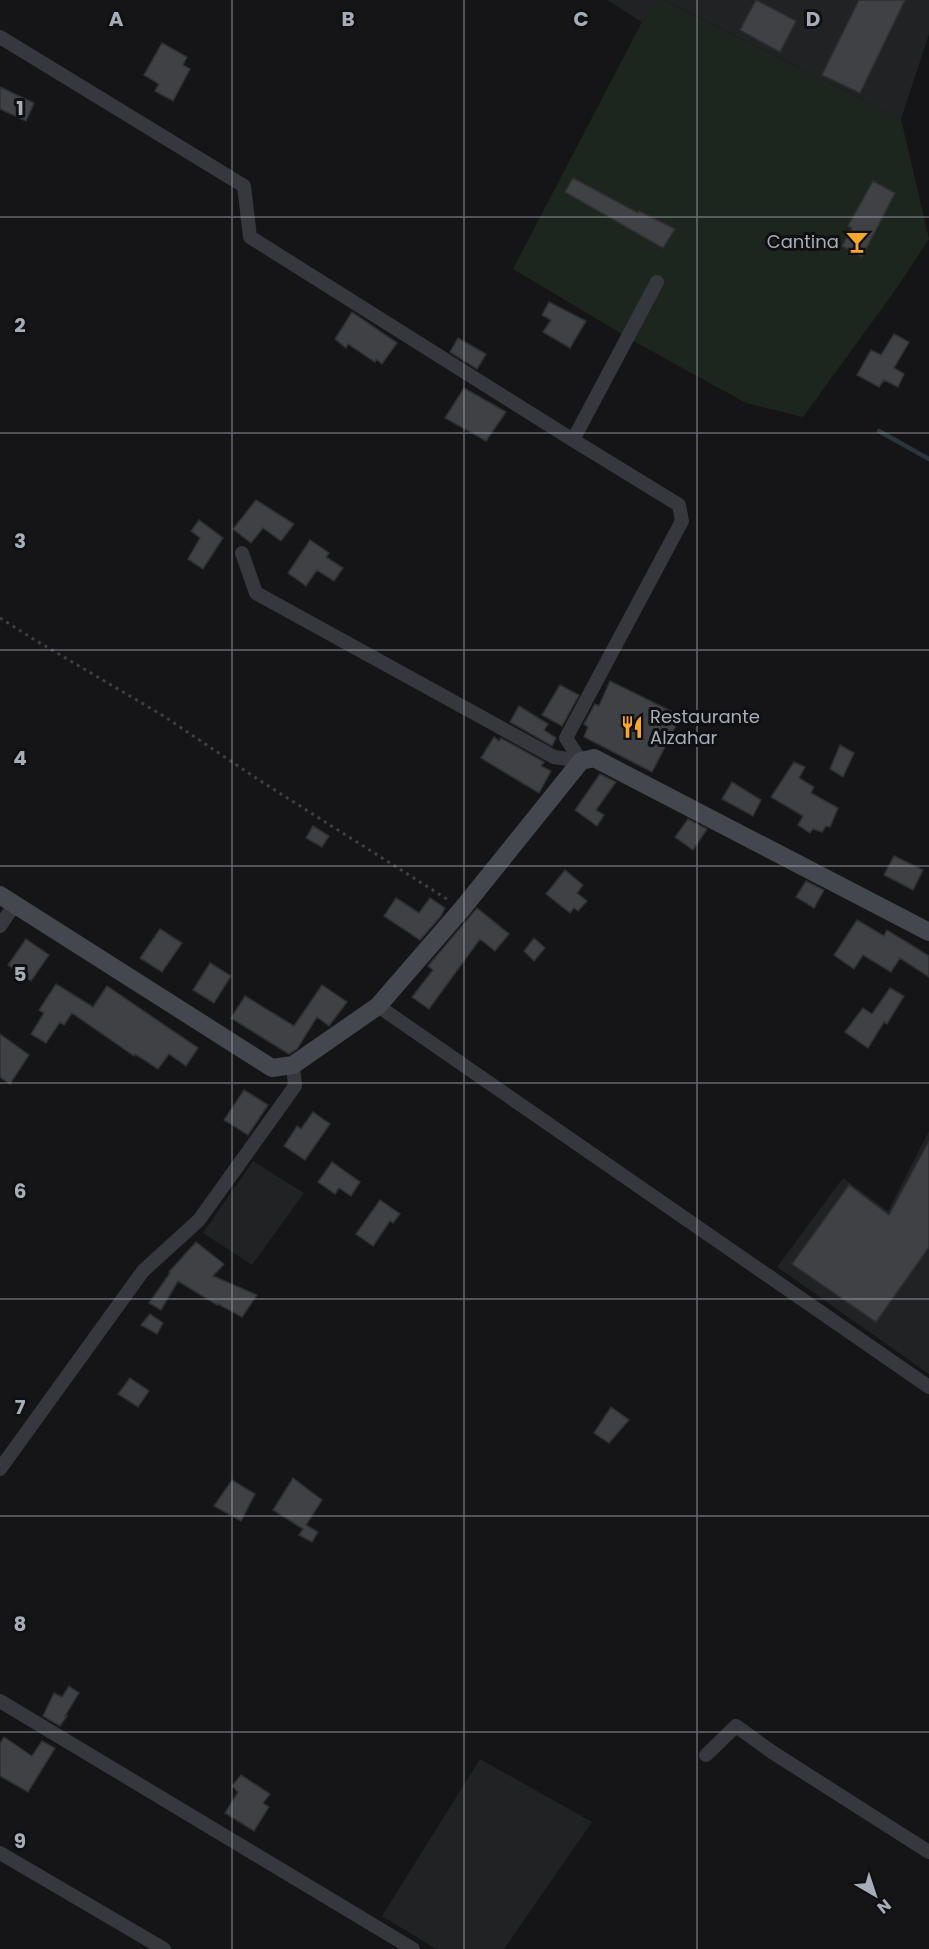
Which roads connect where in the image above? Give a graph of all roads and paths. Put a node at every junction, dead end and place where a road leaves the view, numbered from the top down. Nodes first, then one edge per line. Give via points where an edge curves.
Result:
1 (0, 37) edge
2 (657, 282) dead end
3 (573, 440) junction
4 (242, 553) dead end
5 (0, 618) edge
6 (581, 761) junction
7 (7, 900) edge
8 (462, 909) junction
9 (0, 926) edge
10 (929, 932) edge
11 (378, 1006) junction
12 (293, 1065) junction
13 (929, 1387) edge
14 (0, 1469) edge
15 (0, 1701) edge
16 (706, 1755) dead end
17 (929, 1852) edge
18 (0, 1853) edge
19 (164, 1949) edge
20 (413, 1949) edge

1 - 3 street via 244,186 250,237
2 - 3 street
3 - 6 street via 679,505 682,521 567,738
4 - 6 street via 256,593 554,757
5 - 8 path via 140,702
6 - 8 main road
6 - 10 main road via 594,758
7 - 9 street
7 - 12 main road via 272,1068
8 - 11 main road
11 - 12 main road
11 - 13 street
12 - 14 street via 295,1086 199,1220 144,1270
15 - 20 street
16 - 17 street via 736,1726
18 - 19 street

